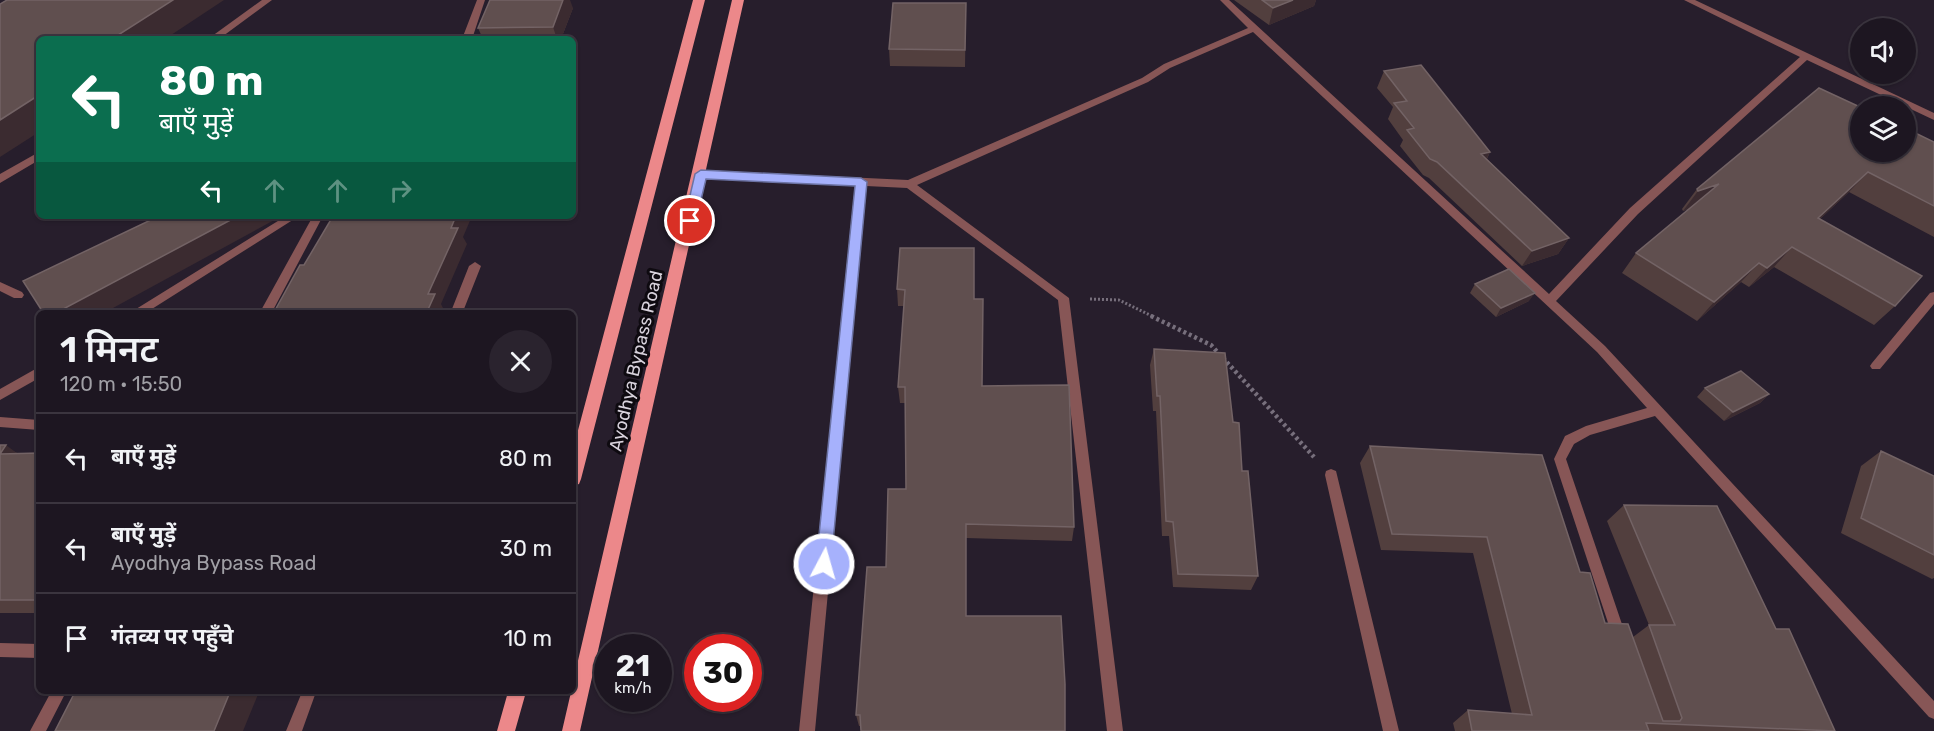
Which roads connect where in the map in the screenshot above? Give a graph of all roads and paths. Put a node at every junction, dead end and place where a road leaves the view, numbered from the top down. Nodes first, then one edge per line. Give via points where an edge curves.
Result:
1 (268, 0) edge
2 (481, 0) edge
3 (699, 0) edge
4 (738, 0) edge
5 (1224, 0) edge
6 (1688, 0) edge
7 (1255, 28) junction
8 (217, 36) edge
9 (468, 36) edge
10 (1805, 57) junction
11 (1934, 117) edge
12 (34, 163) edge
13 (701, 174) junction
14 (0, 179) edge
15 (861, 182) junction
16 (909, 184) junction
17 (289, 219) edge
18 (316, 219) edge
19 (475, 266) dead end
20 (0, 286) edge
21 (18, 295) dead end
22 (1934, 296) edge
23 (1063, 298) junction
24 (1549, 301) junction
25 (141, 310) edge
26 (267, 310) edge
27 (458, 310) edge
28 (1875, 366) dead end
29 (36, 374) edge
30 (0, 395) edge
31 (1657, 410) junction
32 (0, 422) edge
33 (36, 425) edge
34 (576, 468) edge
35 (1331, 475) joint
36 (0, 650) edge
37 (36, 651) edge
38 (1624, 652) edge
39 (58, 694) edge
40 (308, 694) edge
41 (516, 694) edge
42 (1934, 712) edge
43 (38, 731) edge
44 (294, 731) edge
45 (506, 731) edge
46 (571, 731) edge
47 (807, 731) edge
48 (1115, 731) edge
49 (1390, 731) edge

1 - 8 street
2 - 9 street
3 - 34 main road, Ayodhya Bypass Road
4 - 13 main road, Ayodhya Bypass Road
5 - 7 street
6 - 10 street
7 - 16 street
7 - 24 street
10 - 11 street
10 - 24 street via 1634,211
12 - 14 street
13 - 15 street
13 - 46 main road, Ayodhya Bypass Road
15 - 16 street
15 - 47 street
16 - 23 street
17 - 25 street
18 - 26 street
19 - 27 street
20 - 21 street
22 - 28 street
23 - 35 path via 1119,300 1211,345
23 - 48 street
24 - 31 street via 1601,349
29 - 30 street
31 - 38 street via 1586,431 1569,440 1560,459
31 - 42 street
32 - 33 street
35 - 49 street
36 - 37 street
39 - 43 street
40 - 44 street
41 - 45 main road

